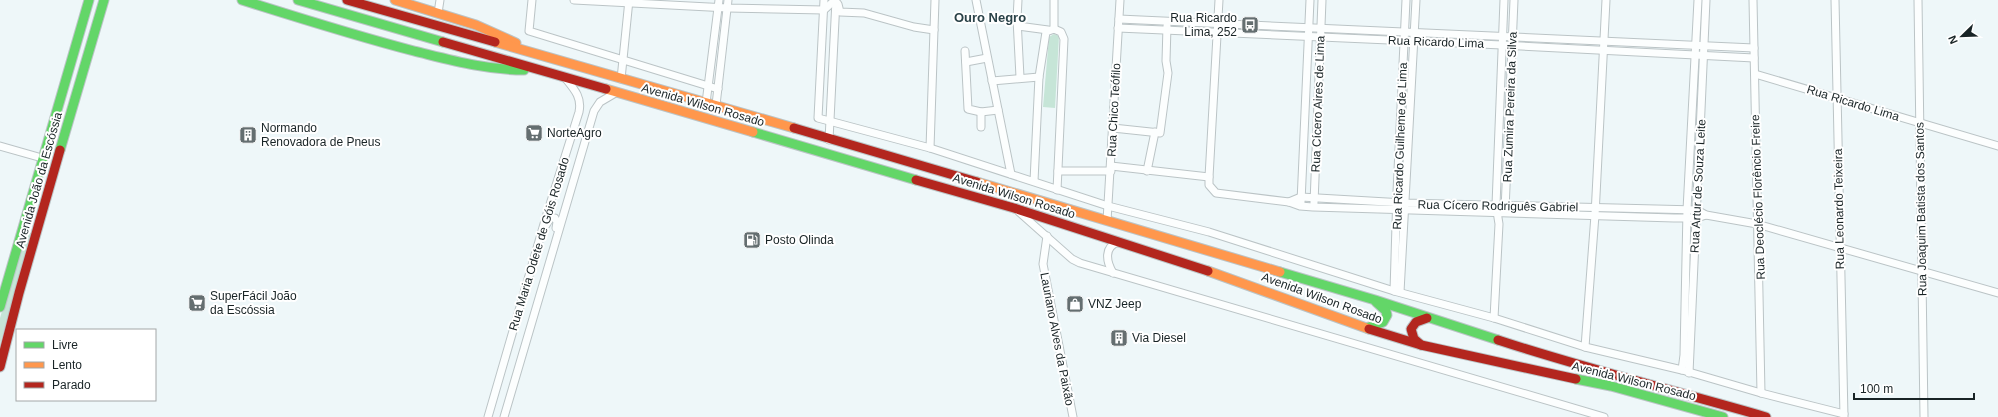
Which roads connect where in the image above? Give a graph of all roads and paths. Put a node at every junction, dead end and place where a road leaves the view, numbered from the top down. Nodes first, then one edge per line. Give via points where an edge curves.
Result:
1 (89, 0) edge
2 (104, 0) edge
3 (242, 0) edge
4 (298, 0) edge
5 (347, 0) edge
6 (395, 0) edge
7 (440, 0) edge
8 (532, 0) edge
9 (574, 0) edge
10 (728, 0) edge
11 (824, 0) edge
12 (836, 0) edge
13 (935, 0) edge
14 (976, 0) edge
15 (1018, 0) edge
16 (1054, 0) edge
17 (1120, 0) edge
18 (1219, 0) edge
19 (1310, 0) edge
20 (1322, 0) edge
21 (1406, 0) edge
22 (1416, 0) edge
23 (1504, 0) edge
24 (1514, 0) edge
25 (1606, 0) edge
26 (1698, 0) edge
27 (1702, 0) edge
28 (1706, 0) edge
29 (1753, 0) edge
30 (1835, 0) edge
31 (1918, 0) edge
32 (629, 1) edge
33 (718, 4) edge
34 (728, 8) junction
35 (824, 10) junction
36 (438, 13) junction
37 (1119, 19) junction
38 (1167, 21) junction
39 (1218, 23) junction
40 (1018, 26) junction
41 (1308, 27) junction
42 (1118, 28) junction
43 (1321, 28) junction
44 (1051, 29) junction
45 (934, 30) junction
46 (1166, 30) junction
47 (1217, 32) junction
48 (1404, 32) junction
49 (1414, 32) junction
50 (1503, 36) junction
51 (1308, 37) junction
52 (1320, 37) junction
53 (1512, 37) junction
54 (1404, 40) junction
55 (1414, 41) junction
56 (1604, 41) junction
57 (1502, 45) junction
58 (1512, 45) junction
59 (1695, 45) junction
60 (1704, 46) junction
61 (1754, 48) junction
62 (1603, 50) junction
63 (965, 51) dead end
64 (1695, 55) junction
65 (1704, 56) junction
66 (547, 58) junction
67 (987, 58) junction
68 (1754, 58) junction
69 (622, 61) junction
70 (966, 62) junction
71 (544, 71) junction
72 (1755, 74) junction
73 (563, 76) junction
74 (1020, 77) junction
75 (1039, 77) junction
76 (621, 79) junction
77 (992, 81) junction
78 (709, 86) junction
79 (718, 89) junction
80 (62, 91) junction
81 (617, 92) junction
82 (1401, 96) junction
83 (1410, 97) junction
84 (1837, 98) junction
85 (706, 103) junction
86 (716, 106) junction
87 (998, 110) junction
88 (981, 112) junction
89 (830, 121) junction
90 (1920, 123) junction
91 (981, 127) dead end
92 (1113, 128) junction
93 (1155, 132) junction
94 (829, 140) junction
95 (62, 145) junction
96 (0, 146) edge
97 (1998, 146) edge
98 (930, 148) junction
99 (42, 158) junction
100 (1111, 169) junction
101 (1058, 171) junction
102 (1147, 171) junction
103 (1011, 174) junction
104 (1209, 177) junction
105 (1034, 181) junction
106 (35, 183) junction
107 (1057, 190) junction
108 (1301, 198) junction
109 (1314, 198) junction
110 (1290, 202) junction
111 (1496, 205) junction
112 (1506, 205) junction
113 (1108, 206) junction
114 (1300, 206) junction
115 (1313, 207) junction
116 (1400, 207) junction
117 (1014, 208) junction
118 (1687, 210) junction
119 (1698, 210) junction
120 (1595, 212) junction
121 (1496, 214) junction
122 (1505, 214) junction
123 (1706, 215) junction
124 (1688, 218) junction
125 (1697, 218) junction
126 (1107, 221) junction
127 (1499, 224) junction
128 (1757, 224) junction
129 (38, 229) junction
130 (541, 235) junction
131 (1047, 236) junction
132 (1119, 241) junction
133 (1840, 248) junction
134 (1922, 272) junction
135 (1113, 273) junction
136 (545, 275) junction
137 (1397, 292) junction
138 (1998, 293) edge
139 (1375, 300) junction
140 (0, 307) edge
141 (517, 317) junction
142 (1427, 318) junction
143 (1494, 318) junction
144 (1367, 328) junction
145 (524, 343) junction
146 (1421, 345) junction
147 (1585, 347) junction
148 (0, 367) edge
149 (1685, 372) junction
150 (1761, 393) junction
151 (1709, 415) edge
152 (1844, 416) edge
153 (488, 417) edge
154 (504, 417) edge
155 (1073, 417) edge
156 (1604, 417) edge
157 (1722, 417) edge
158 (1766, 417) edge
159 (1924, 417) edge

1 - 80 main road, Avenida João da Escóssia
2 - 95 main road, Avenida João da Escóssia
3 - 71 main road via 348,34 473,66 500,70
4 - 71 main road, Avenida Wilson Rosado
5 - 66 main road, Avenida Wilson Rosado
6 - 36 main road
7 - 36 street
8 - 69 street via 529,31
9 - 32 street
10 - 34 street
11 - 35 street
12 - 35 street
12 - 45 street via 840,12 864,13
12 - 89 street
13 - 45 street
14 - 67 street
15 - 40 street
16 - 44 street
17 - 37 street, Rua Chico Teófilo
18 - 39 street
19 - 41 street, Rua Cícero Aires de Lima
20 - 43 street, Rua Cícero Aires de Lima
21 - 48 street, Rua Ricardo Guilheme de Lima
22 - 49 street, Rua Ricardo Guilheme de Lima
23 - 50 street, Rua Zumira Pereira da Silva
24 - 53 street, Rua Zumira Pereira da Silva
25 - 56 street
26 - 59 street, Rua Artur de Souza Leite
27 - 28 street
28 - 60 street, Rua Artur de Souza Leite
29 - 61 street, Rua Deoclécio Florêncio Freire
30 - 84 street, Rua Leonardo Teixeira
31 - 90 street, Rua Joaquim Batista dos Santos
32 - 33 street
32 - 69 street
33 - 34 street
33 - 78 street
34 - 35 street
34 - 79 street
35 - 89 street via 818,118
36 - 66 main road via 476,25
37 - 38 street, Rua Ricardo Lima
37 - 42 street, Rua Chico Teófilo
38 - 39 street, Rua Ricardo Lima
38 - 46 street
39 - 41 street, Rua Ricardo Lima
39 - 47 street
40 - 44 street
40 - 74 street
41 - 43 street, Rua Ricardo Lima
41 - 51 street, Rua Cícero Aires de Lima
42 - 46 street, Rua Ricardo Lima
42 - 92 street, Rua Chico Teófilo
43 - 48 street, Rua Ricardo Lima
43 - 52 street, Rua Cícero Aires de Lima
44 - 75 street via 1044,40
44 - 101 street via 1061,32 1064,39
45 - 98 street
46 - 47 street, Rua Ricardo Lima
46 - 93 street via 1168,73 1160,132
47 - 51 street, Rua Ricardo Lima
47 - 104 street
48 - 49 street, Rua Ricardo Lima
48 - 54 street, Rua Ricardo Guilheme de Lima
49 - 50 street, Rua Ricardo Lima
49 - 55 street, Rua Ricardo Guilheme de Lima
50 - 53 street, Rua Ricardo Lima
50 - 57 street, Rua Zumira Pereira da Silva
51 - 52 street, Rua Ricardo Lima
51 - 108 street, Rua Cícero Aires de Lima
52 - 54 street, Rua Ricardo Lima
52 - 109 street, Rua Cícero Aires de Lima
53 - 56 street, Rua Ricardo Lima
53 - 58 street, Rua Zumira Pereira da Silva
54 - 55 street, Rua Ricardo Lima
54 - 82 street, Rua Ricardo Guilheme de Lima
55 - 57 street, Rua Ricardo Lima
55 - 83 street, Rua Ricardo Guilheme de Lima
56 - 59 street, Rua Ricardo Lima
56 - 62 street
57 - 58 street, Rua Ricardo Lima
57 - 111 street, Rua Zumira Pereira da Silva
58 - 62 street, Rua Ricardo Lima
58 - 112 street, Rua Zumira Pereira da Silva
59 - 60 street, Rua Ricardo Lima
59 - 64 street, Rua Artur de Souza Leite
60 - 61 street, Rua Ricardo Lima
60 - 65 street, Rua Artur de Souza Leite
61 - 68 street, Rua Deoclécio Florêncio Freire
62 - 64 street, Rua Ricardo Lima
62 - 120 street
63 - 70 street
64 - 65 street, Rua Ricardo Lima
64 - 118 street, Rua Artur de Souza Leite
65 - 68 street, Rua Ricardo Lima
65 - 119 street, Rua Artur de Souza Leite
66 - 76 main road, Avenida Wilson Rosado
67 - 70 street
67 - 77 street
68 - 72 street, Rua Deoclécio Florêncio Freire
69 - 76 street
69 - 78 street
70 - 88 street via 967,106 970,111
71 - 73 main road, Avenida Wilson Rosado
72 - 84 street, Rua Ricardo Lima
72 - 128 street, Rua Deoclécio Florêncio Freire
73 - 81 main road, Avenida Wilson Rosado
73 - 130 street, Rua Maria Odete de Góis Rosado via 577,93 580,108
74 - 75 street
74 - 77 street
75 - 105 street
76 - 85 main road, Avenida Wilson Rosado
77 - 87 street
78 - 79 street
78 - 85 street
79 - 86 street
80 - 95 main road via 69,91 71,95 62,126
80 - 99 main road, Avenida João da Escóssia
81 - 117 main road, Avenida Wilson Rosado
81 - 136 street, Rua Maria Odete de Góis Rosado via 603,99 594,111
82 - 83 street
82 - 116 street, Rua Ricardo Guilheme de Lima
83 - 116 street, Rua Ricardo Guilheme de Lima
84 - 90 street, Rua Ricardo Lima
84 - 133 street, Rua Leonardo Teixeira
85 - 86 main road, Avenida Wilson Rosado
86 - 94 main road, Avenida Wilson Rosado
87 - 88 street
87 - 103 street
88 - 91 street
89 - 94 street
89 - 98 street
90 - 97 street, Rua Ricardo Lima
90 - 134 street, Rua Joaquim Batista dos Santos
92 - 93 street
92 - 100 street, Rua Chico Teófilo
93 - 102 street
94 - 126 main road, Avenida Wilson Rosado
95 - 129 main road, Avenida João da Escóssia
96 - 99 street
98 - 103 street
99 - 106 main road, Avenida João da Escóssia
100 - 101 street
100 - 102 street
100 - 113 street, Rua Chico Teófilo
101 - 107 street
102 - 104 street
103 - 105 street
104 - 110 street, Rua Cícero Rodriguês Gabriel via 1209,185 1216,193
105 - 107 street
106 - 129 main road via 29,223 32,228
106 - 140 main road, Avenida João da Escóssia
107 - 113 street
108 - 109 street, Rua Cícero Rodriguês Gabriel
108 - 110 street, Rua Cícero Rodriguês Gabriel
108 - 114 street, Rua Cícero Aires de Lima
109 - 115 street, Rua Cícero Aires de Lima
109 - 116 street, Rua Cícero Rodriguês Gabriel
110 - 114 street, Rua Cícero Rodriguês Gabriel
111 - 112 street, Rua Cícero Rodriguês Gabriel
111 - 116 street, Rua Cícero Rodriguês Gabriel
111 - 121 street, Rua Zumira Pereira da Silva
112 - 120 street, Rua Cícero Rodriguês Gabriel
112 - 122 street, Rua Zumira Pereira da Silva
113 - 126 street, Rua Chico Teófilo
113 - 137 street via 1209,232
114 - 115 street, Rua Cícero Rodriguês Gabriel
115 - 116 street, Rua Cícero Rodriguês Gabriel
116 - 121 street, Rua Cícero Rodriguês Gabriel
116 - 137 street, Rua Ricardo Guilheme de Lima
117 - 131 street
117 - 132 main road, Avenida Wilson Rosado
118 - 119 street, Rua Cícero Rodriguês Gabriel
118 - 120 street, Rua Cícero Rodriguês Gabriel
118 - 124 street, Rua Artur de Souza Leite
119 - 123 street, Rua Cícero Rodriguês Gabriel
119 - 125 street, Rua Artur de Souza Leite
120 - 122 street, Rua Cícero Rodriguês Gabriel
120 - 124 street, Rua Cícero Rodriguês Gabriel
120 - 147 street
121 - 122 street, Rua Cícero Rodriguês Gabriel
121 - 127 street, Rua Zumira Pereira da Silva
122 - 127 street
123 - 125 street, Rua Cícero Rodriguês Gabriel
123 - 128 street, Rua Cícero Rodriguês Gabriel
124 - 125 street, Rua Cícero Rodriguês Gabriel
124 - 149 street, Rua Artur de Souza Leite
125 - 149 street, Rua Artur de Souza Leite
126 - 139 main road, Avenida Wilson Rosado
127 - 143 street
128 - 133 street, Rua Cícero Rodriguês Gabriel
128 - 150 street, Rua Deoclécio Florêncio Freire
129 - 148 main road, Avenida João da Escóssia
130 - 136 street via 550,218 557,220
130 - 141 street, Rua Maria Odete de Góis Rosado
131 - 135 street via 1080,263
131 - 155 street, Lauriano Alves da Paixão via 1043,264
132 - 135 street via 1108,249 1108,266
132 - 144 main road, Avenida Wilson Rosado
133 - 134 street, Rua Cícero Rodriguês Gabriel
133 - 152 street, Rua Leonardo Teixeira
134 - 138 street, Rua Cícero Rodriguês Gabriel
134 - 159 street, Rua Joaquim Batista dos Santos
135 - 156 street
136 - 145 street, Rua Maria Odete de Góis Rosado
137 - 143 street
139 - 142 main road, Avenida Wilson Rosado
139 - 144 main road via 1387,315 1383,322
141 - 145 street via 510,358 516,358
141 - 153 street, Rua Maria Odete de Góis Rosado
142 - 146 main road via 1416,322 1411,329 1414,339
142 - 158 main road, Avenida Wilson Rosado via 1566,362
143 - 147 street
144 - 146 main road, Avenida Wilson Rosado
145 - 154 street, Rua Maria Odete de Góis Rosado
146 - 151 main road, Avenida Wilson Rosado via 1489,362 1611,386
147 - 149 street
149 - 150 street
150 - 152 street
151 - 157 main road, Avenida Wilson Rosado

